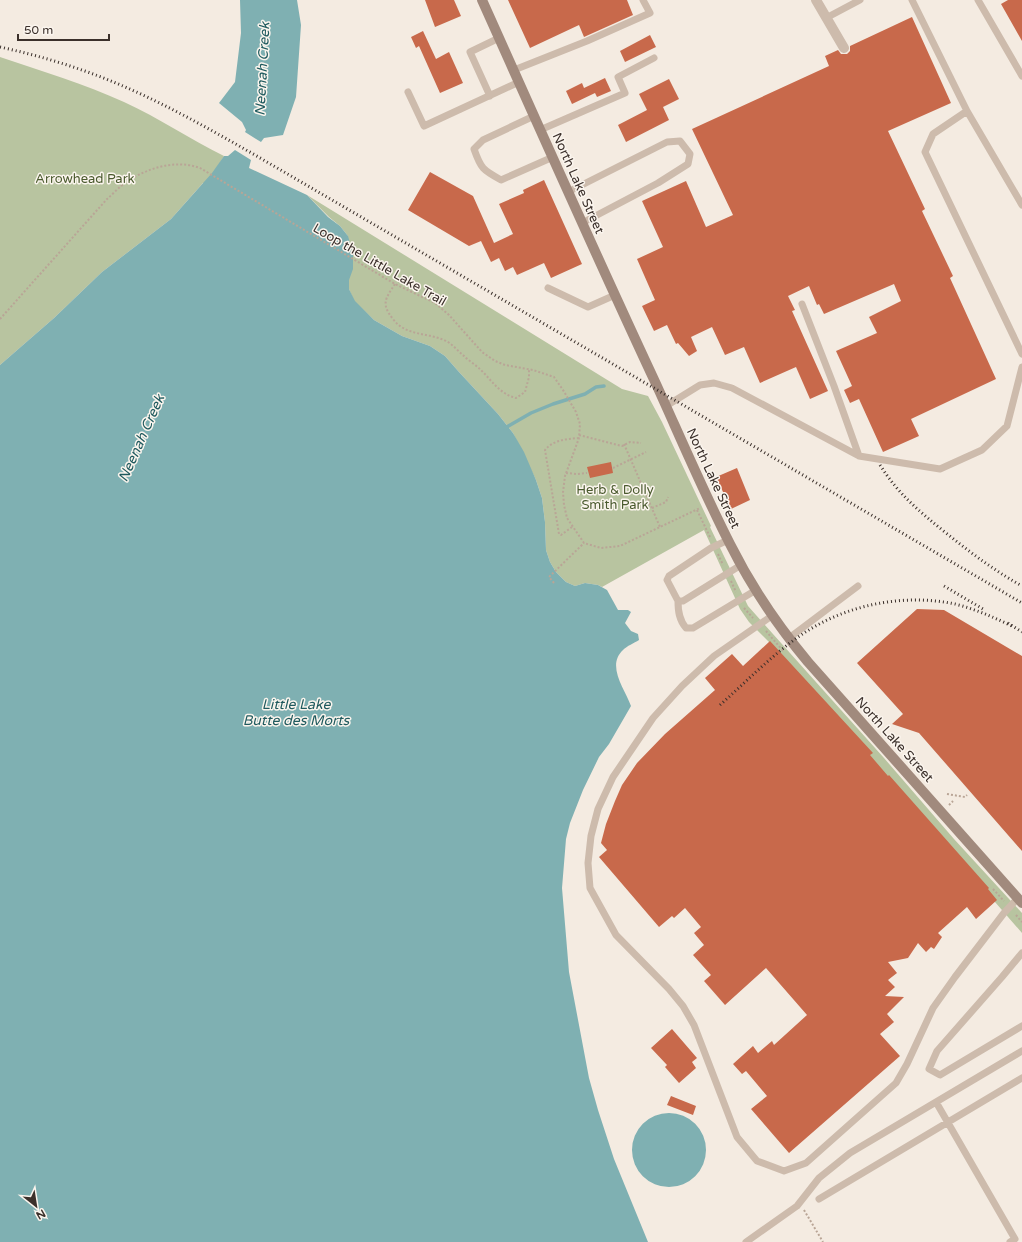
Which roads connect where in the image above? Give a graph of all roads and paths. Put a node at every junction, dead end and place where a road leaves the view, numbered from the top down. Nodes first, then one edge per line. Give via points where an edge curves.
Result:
1 (482, 0) edge
2 (643, 0) edge
3 (816, 0) edge
4 (860, 0) edge
5 (912, 0) edge
6 (978, 0) edge
7 (826, 18) junction
8 (499, 38) junction
9 (844, 48) dead end
10 (654, 58) dead end
11 (514, 70) junction
12 (1022, 76) edge
13 (519, 82) junction
14 (408, 92) dead end
15 (490, 96) junction
16 (967, 111) junction
17 (534, 116) junction
18 (540, 130) junction
19 (553, 157) junction
20 (568, 192) junction
21 (1022, 205) edge
22 (582, 223) junction
23 (395, 284) junction
24 (548, 288) dead end
25 (615, 295) junction
26 (802, 304) dead end
27 (0, 318) edge
28 (1022, 354) edge
29 (1022, 367) edge
30 (529, 369) junction
31 (666, 406) junction
32 (579, 435) junction
33 (579, 438) junction
34 (641, 443) dead end
35 (624, 444) junction
36 (646, 452) dead end
37 (859, 456) junction
38 (631, 460) junction
39 (613, 468) dead end
40 (566, 472) junction
41 (587, 473) dead end
42 (668, 497) dead end
43 (652, 508) junction
44 (697, 510) dead end
45 (572, 527) junction
46 (660, 527) junction
47 (728, 540) junction
48 (584, 543) junction
49 (741, 565) junction
50 (554, 583) dead end
51 (858, 586) dead end
52 (756, 590) junction
53 (678, 600) junction
54 (773, 615) junction
55 (789, 638) junction
56 (947, 794) dead end
57 (967, 795) dead end
58 (953, 801) dead end
59 (949, 805) dead end
60 (1020, 901) edge
61 (1022, 953) edge
62 (1022, 1026) edge
63 (1022, 1052) edge
64 (1022, 1078) edge
65 (936, 1102) junction
66 (948, 1122) junction
67 (819, 1199) dead end
68 (799, 1202) junction
69 (1016, 1239) edge
70 (746, 1242) edge
71 (823, 1242) edge

1 - 8 main road, North Lake Street
2 - 11 lane via 650,13
3 - 7 street
4 - 7 lane
5 - 16 lane
6 - 12 lane
7 - 9 street
8 - 11 main road, North Lake Street
8 - 15 lane via 470,52
10 - 18 lane via 618,77 625,93
11 - 13 main road, North Lake Street
13 - 15 lane
13 - 17 main road, North Lake Street
14 - 15 lane via 424,126
16 - 21 lane
16 - 28 lane via 933,134 925,152
17 - 18 main road, North Lake Street
17 - 19 lane via 483,140 474,149 477,158 484,171 501,180
18 - 19 main road, North Lake Street
19 - 20 main road, North Lake Street
20 - 22 main road, North Lake Street
20 - 22 lane via 667,142 680,141 690,154 688,164 676,172
22 - 25 main road, North Lake Street
23 - 27 path, Loop the Little Lake Trail via 200,168 190,165 165,165 125,183 107,199
23 - 30 path, Loop the Little Lake Trail via 434,303 449,315 482,352 495,361
23 - 30 path via 386,297 385,305 399,326 414,334 437,336 449,343 480,369 495,386 511,397 516,398 524,392
24 - 25 lane via 588,307
25 - 31 main road, North Lake Street
26 - 37 lane
29 - 37 lane via 1007,426 982,450 940,468
30 - 32 path, Loop the Little Lake Trail via 554,377 564,390 576,412 580,424
31 - 37 lane via 700,385 714,383 732,388
31 - 47 main road, North Lake Street
32 - 33 path, Loop the Little Lake Trail
32 - 35 path via 618,446
33 - 40 path, Loop the Little Lake Trail
33 - 45 path via 553,442 544,450 558,534 561,535
34 - 35 path
35 - 38 path
36 - 38 path
38 - 39 path
38 - 43 path
40 - 41 path
40 - 45 path, Loop the Little Lake Trail via 564,505
42 - 43 path via 666,502
43 - 46 path
44 - 46 path
45 - 48 path, Loop the Little Lake Trail
46 - 48 path via 612,548
47 - 49 main road, North Lake Street
47 - 53 lane via 711,548 669,576 667,580
48 - 50 path via 549,577
49 - 52 main road, North Lake Street
49 - 53 lane via 683,601
51 - 55 lane
52 - 53 lane via 693,628 686,628 682,623
52 - 54 main road, North Lake Street
54 - 55 main road, North Lake Street
54 - 60 lane via 714,656 653,718 613,777 598,809 588,863 590,888 616,935 669,989 694,1025 737,1138 757,1161 784,1171 806,1164 896,1083 933,1008 1004,913
55 - 60 main road, North Lake Street
56 - 57 path via 965,797
58 - 59 path
61 - 62 lane via 937,1051 929,1069 940,1075
63 - 65 lane
64 - 66 lane
65 - 66 lane
65 - 68 lane via 841,1160 819,1178
66 - 67 lane
66 - 69 lane
68 - 70 lane via 779,1220
68 - 71 path

